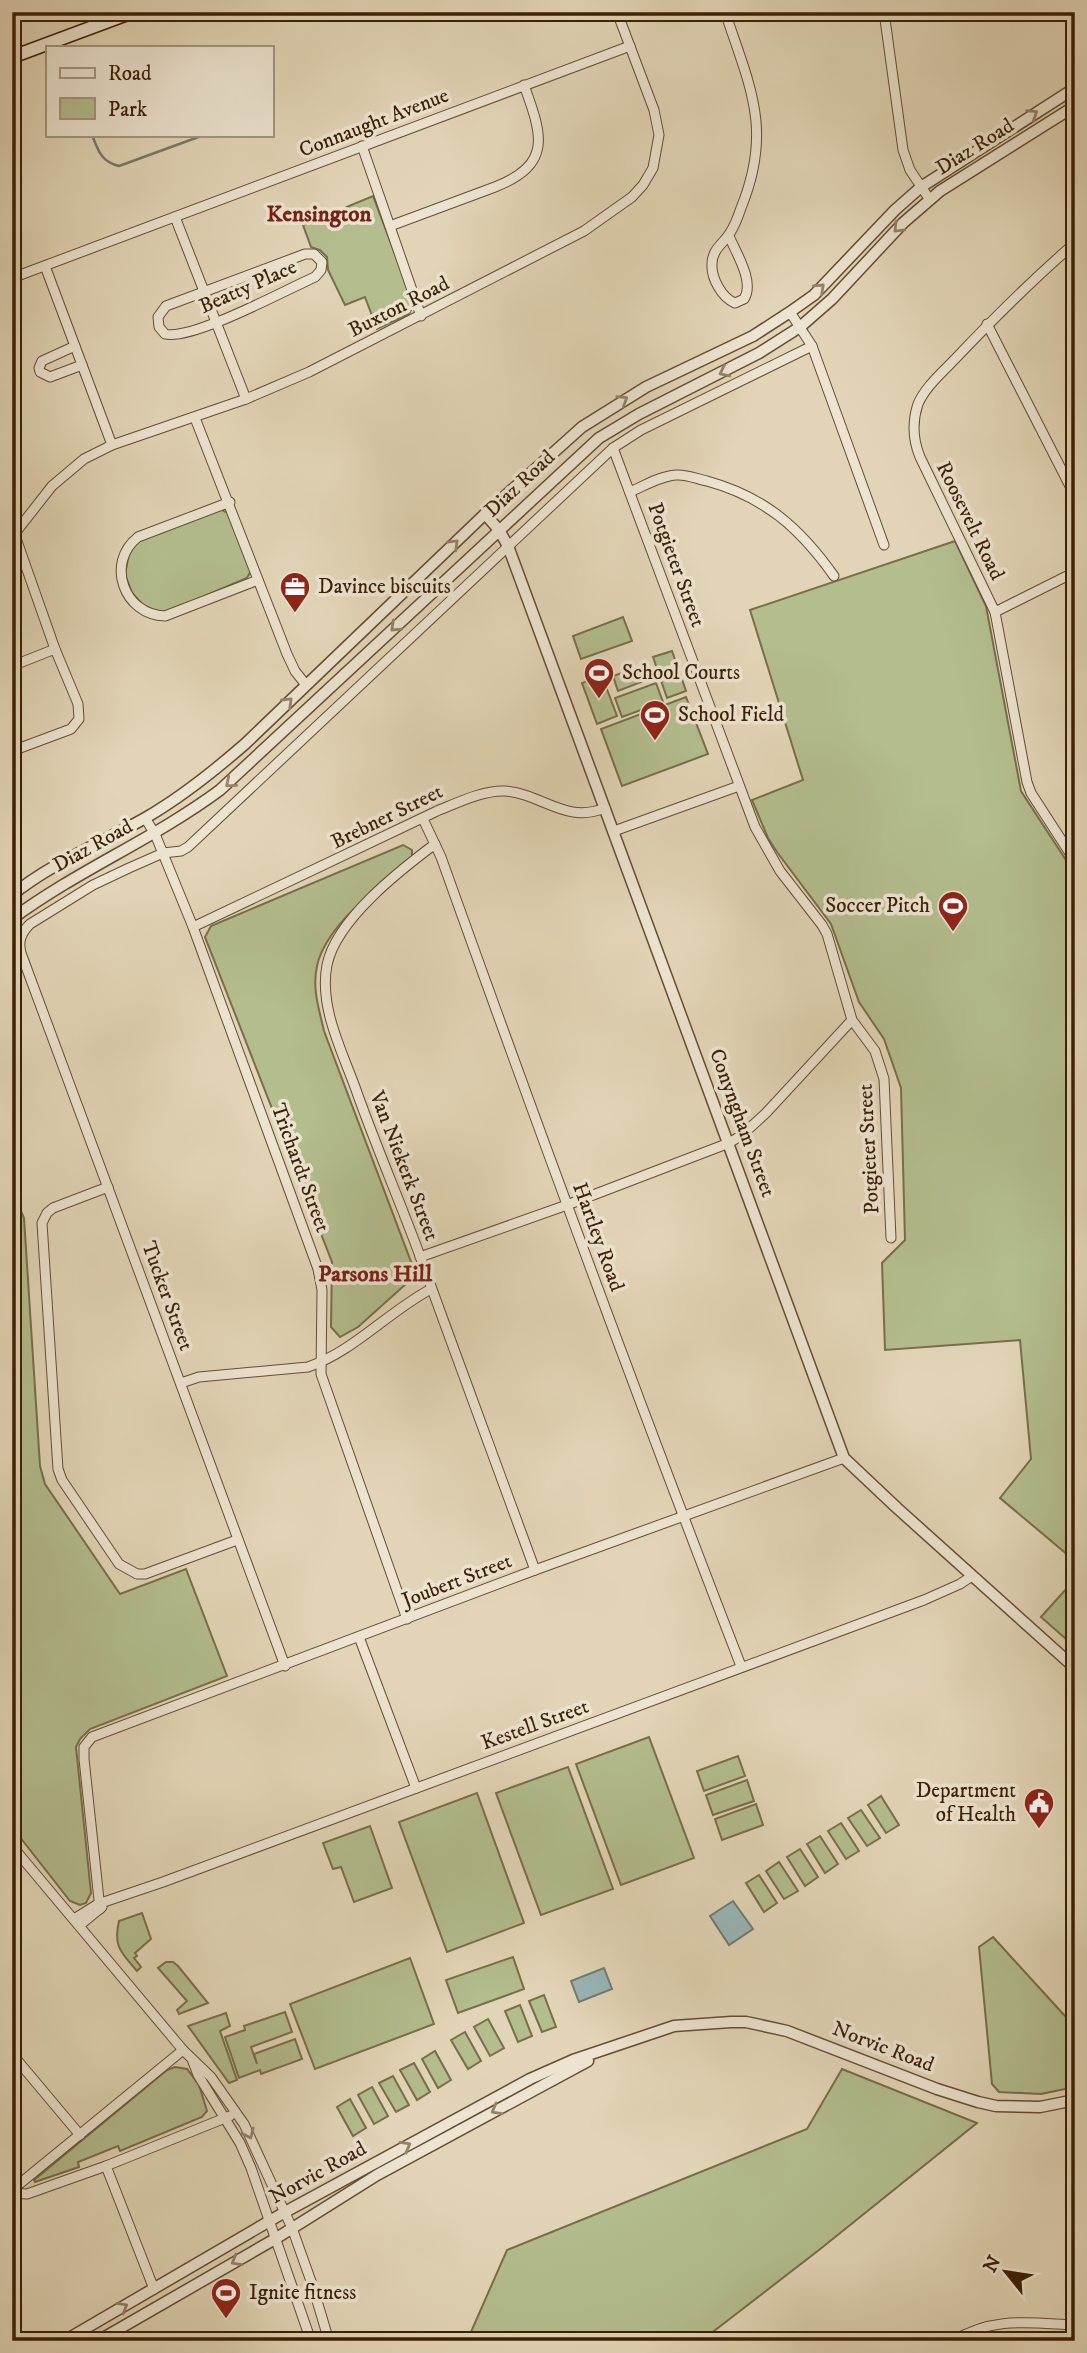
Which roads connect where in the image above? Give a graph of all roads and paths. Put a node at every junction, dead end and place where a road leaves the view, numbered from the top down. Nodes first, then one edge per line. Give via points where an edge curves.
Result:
1 (115, 12) edge
2 (133, 12) edge
3 (702, 12) edge
4 (725, 12) edge
5 (884, 12) edge
6 (618, 14) edge
7 (629, 46) junction
8 (12, 50) edge
9 (12, 57) edge
10 (524, 85) junction
11 (1075, 88) edge
12 (1075, 106) edge
13 (362, 146) junction
14 (921, 187) junction
15 (930, 200) junction
16 (175, 217) junction
17 (390, 226) junction
18 (729, 236) junction
19 (1075, 243) edge
20 (45, 266) junction
21 (12, 278) edge
22 (203, 292) junction
23 (790, 312) junction
24 (421, 316) junction
25 (216, 322) junction
26 (987, 324) junction
27 (800, 327) junction
28 (75, 346) junction
29 (812, 346) junction
30 (82, 365) junction
31 (246, 399) junction
32 (195, 418) junction
33 (112, 445) junction
34 (613, 448) junction
35 (630, 492) junction
36 (1075, 496) edge
37 (230, 502) junction
38 (485, 514) junction
39 (499, 530) junction
40 (13, 533) edge
41 (884, 545) dead end
42 (508, 546) junction
43 (1075, 572) edge
44 (834, 576) dead end
45 (258, 580) junction
46 (995, 612) junction
47 (55, 649) junction
48 (12, 666) edge
49 (306, 685) junction
50 (12, 751) edge
51 (739, 786) junction
52 (605, 808) junction
53 (145, 818) junction
54 (423, 819) junction
55 (614, 831) junction
56 (155, 834) junction
57 (435, 844) junction
58 (163, 853) junction
59 (1075, 862) edge
60 (12, 895) edge
61 (12, 919) edge
62 (192, 927) junction
63 (20, 938) joint
64 (852, 1020) junction
65 (729, 1143) junction
66 (108, 1187) junction
67 (567, 1205) junction
68 (891, 1238) dead end
69 (420, 1257) junction
70 (430, 1289) junction
71 (320, 1363) junction
72 (181, 1383) junction
73 (844, 1458) junction
74 (683, 1518) junction
75 (237, 1540) junction
76 (535, 1570) junction
77 (972, 1576) junction
78 (407, 1619) junction
79 (359, 1637) junction
80 (285, 1666) junction
81 (741, 1666) junction
82 (1075, 1668) edge
83 (416, 1788) junction
84 (13, 1848) edge
85 (99, 1907) junction
86 (77, 1922) junction
87 (183, 2050) junction
88 (598, 2053) junction
89 (12, 2054) edge
90 (193, 2061) junction
91 (1075, 2100) edge
92 (237, 2112) junction
93 (225, 2118) junction
94 (80, 2135) junction
95 (106, 2165) junction
96 (12, 2191) edge
97 (285, 2212) junction
98 (268, 2222) junction
99 (292, 2228) junction
100 (275, 2239) junction
101 (154, 2289) junction
102 (1075, 2325) edge
103 (64, 2341) edge
104 (98, 2341) edge
105 (312, 2341) edge
106 (329, 2341) edge
107 (953, 2341) edge

1 - 8 main road
2 - 9 main road
3 - 6 street
4 - 18 street via 758,122 752,177
5 - 14 street via 903,150
6 - 7 street, Buxton Road
7 - 10 street, Connaught Avenue
7 - 24 street, Buxton Road via 659,135 653,167 643,185 584,231
10 - 13 street, Connaught Avenue
10 - 17 street via 539,134 536,155 525,170 510,181
14 -> 11 street, Diaz Road
12 - 15 street, Diaz Road
13 - 16 street, Connaught Avenue
13 - 17 street
14 - 15 street
23 -> 14 street, Diaz Road via 814,295
15 -> 27 street, Diaz Road
16 - 20 street, Connaught Avenue
16 - 22 street
17 - 24 street
18 - 18 street via 718,247 712,267 723,295 735,303 747,295 748,284
19 - 26 street, Roosevelt Road
20 - 21 street, Connaught Avenue
20 - 28 street
22 - 25 street
22 - 25 street, Beatty Place via 163,308 159,327 173,336
22 - 25 street, Beatty Place via 304,254 314,254 321,262 315,277
23 - 27 street
38 -> 23 street, Diaz Road via 600,415 646,387 753,337
24 - 31 street, Buxton Road
25 - 31 street
26 - 36 street
26 - 46 street, Roosevelt Road via 921,398 914,437
27 - 29 street
27 -> 39 street, Diaz Road via 759,354 599,438
28 - 30 street
28 - 30 street via 42,361 40,372 50,377
29 - 34 street, Diaz Road
29 - 41 street
30 - 33 street
31 - 32 street, Buxton Road
32 - 33 street, Buxton Road
32 - 37 street
33 - 40 street, Buxton Road via 84,459 52,486
34 - 35 street, Potgieter Street
34 - 42 street, Diaz Road
35 - 44 street via 676,474 740,491 793,527
35 - 51 street, Potgieter Street
37 - 45 street
37 - 45 street via 131,543 121,560 125,593 142,610 165,616
38 - 39 street, Conyngham Street
49 -> 38 street, Diaz Road
39 - 42 street, Conyngham Street
39 -> 56 street, Diaz Road via 240,774
40 - 47 street
42 - 52 street, Conyngham Street
42 - 58 street, Diaz Road via 188,847
43 - 46 street
45 - 49 street via 295,671
46 - 59 street, Roosevelt Road via 1027,782
47 - 48 street
47 - 50 street via 79,716 74,727
53 -> 49 street, Diaz Road via 207,777
51 - 55 street
51 - 64 street, Potgieter Street via 771,857 827,934
52 - 54 street, Brebner Street via 574,813 503,791 453,804
52 - 55 street, Conyngham Street
53 - 56 street, Trichardt Street
53 - 60 street, Diaz Road via 48,870
54 - 57 street, Hartley Road
54 - 62 street, Brebner Street
55 - 65 street, Conyngham Street
56 - 58 street, Trichardt Street
56 - 61 street, Diaz Road via 61,884
57 - 67 street, Hartley Road
57 - 69 street, Van Niekerk Street via 350,919 334,943 325,980 335,1034
58 - 62 street, Trichardt Street
58 - 63 street, Diaz Road via 93,885 30,924
62 - 71 street, Trichardt Street via 318,1269 322,1290
63 - 66 street, Tucker Street via 21,953
64 - 65 street via 766,1113
64 - 68 street, Potgieter Street via 875,1051 884,1079
65 - 67 street
65 - 73 street, Conyngham Street
66 - 72 street, Tucker Street
66 - 75 street via 53,1208 42,1223 62,1480 119,1564 137,1574
67 - 69 street
67 - 74 street, Hartley Road
69 - 70 street, Van Niekerk Street
70 - 71 street
70 - 76 street, Van Niekerk Street
71 - 72 street
71 - 78 street, Trichardt Street
72 - 75 street, Tucker Street
73 - 74 street, Joubert Street
73 - 77 street, Conyngham Street
74 - 76 street, Joubert Street
74 - 81 street, Hartley Road
75 - 80 street, Tucker Street
76 - 78 street, Joubert Street
77 - 81 street, Kestell Street via 923,1600
77 - 82 street, Conyngham Street
78 - 79 street, Joubert Street
79 - 80 street, Joubert Street
79 - 83 street
80 - 85 street, Joubert Street via 95,1735 86,1744
81 - 83 street, Kestell Street
83 - 85 street, Kestell Street
84 - 86 street
85 - 86 street, Kestell Street
86 - 87 street
87 - 90 street
87 - 94 street
88 - 91 street, Norvic Road via 674,2026 746,2022 787,2031 978,2102 1040,2107
97 -> 88 street, Norvic Road via 530,2079
88 -> 99 street, Norvic Road via 377,2175
89 - 94 street
90 - 92 street
90 - 93 street
92 - 93 street
92 -> 97 street
93 - 95 street
93 - 98 street via 251,2168
94 - 96 street
95 - 96 street via 27,2194
95 - 101 street
97 - 98 street, Norvic Road
97 - 99 street
98 - 100 street
98 - 101 street, Norvic Road
99 - 100 street, Norvic Road
99 - 106 street
100 -> 104 street, Norvic Road
100 - 105 street
103 -> 101 street, Norvic Road
102 - 107 street via 984,2325

